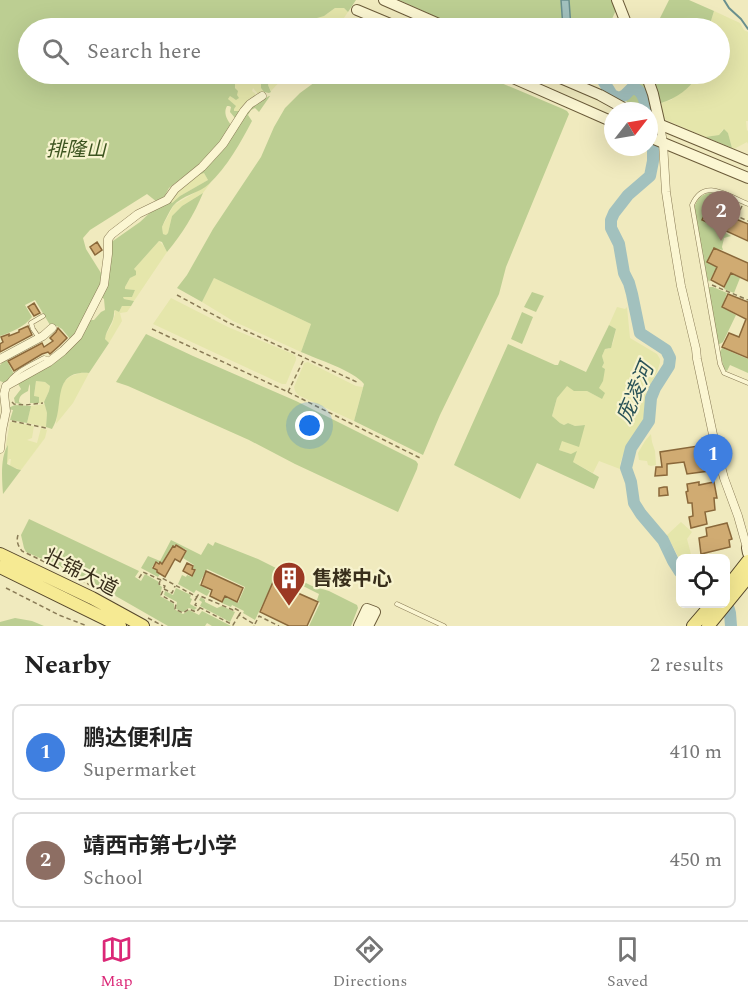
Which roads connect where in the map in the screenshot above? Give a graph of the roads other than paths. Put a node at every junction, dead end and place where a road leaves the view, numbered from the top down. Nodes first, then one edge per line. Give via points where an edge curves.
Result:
1 (384, 0) edge
2 (617, 0) edge
3 (357, 10) dead end
4 (376, 18) edge
5 (425, 18) edge
6 (623, 18) edge
7 (527, 84) edge
8 (574, 84) edge
9 (650, 84) edge
10 (262, 96) dead end
11 (612, 102) edge
12 (653, 102) edge
13 (604, 118) edge
14 (658, 124) edge
15 (658, 141) edge
16 (658, 154) edge
17 (748, 161) edge
18 (748, 178) edge
19 (746, 203) edge
20 (43, 316) dead end
21 (52, 328) dead end
22 (39, 338) junction
23 (0, 359) edge
24 (748, 383) edge
25 (3, 395) edge
26 (1, 425) edge
27 (0, 449) edge
28 (748, 551) edge
29 (0, 554) edge
30 (748, 561) edge
31 (0, 567) edge
32 (748, 577) edge
33 (731, 587) edge
34 (397, 604) dead end
35 (716, 608) edge
36 (145, 621) edge
37 (120, 626) edge
38 (360, 626) edge
39 (368, 626) edge
40 (444, 626) edge
41 (693, 626) edge
42 (708, 626) edge

1 - 5 main road
2 - 6 main road
3 - 4 main road
7 - 13 main road
8 - 11 main road
9 - 12 main road
10 - 25 street via 244,111 202,167 167,200 138,214 112,234 108,239 104,285 78,336 51,360 8,384
14 - 17 main road
15 - 18 main road
16 - 28 street via 715,444
19 - 24 lane via 706,190 698,194 692,209 721,369
20 - 22 lane via 31,323
21 - 22 street
22 - 23 street
25 - 26 street via 6,411
26 - 27 street
29 - 36 main road, 壮锦大道
30 - 33 main road
31 - 37 main road, 壮锦大道
32 - 33 main road
34 - 40 lane
35 - 41 main road
35 - 42 main road
38 - 39 main road via 368,609 375,612

